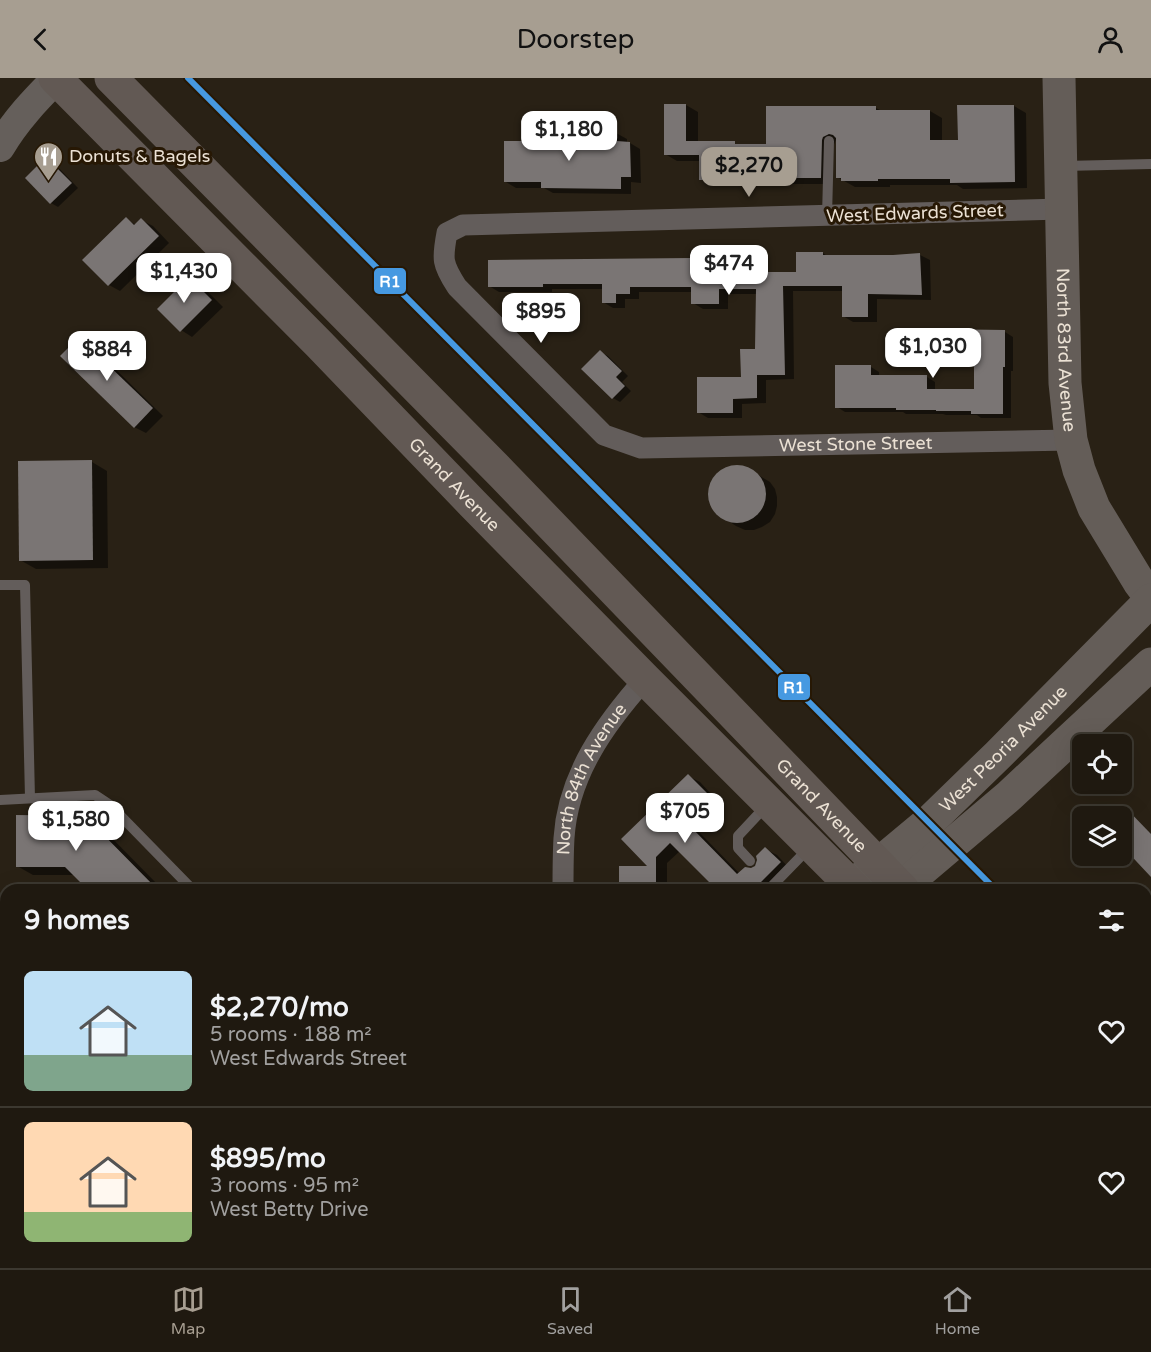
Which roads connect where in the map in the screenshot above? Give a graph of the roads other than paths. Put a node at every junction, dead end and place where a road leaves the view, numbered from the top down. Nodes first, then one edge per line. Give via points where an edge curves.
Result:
1 (56, 78) edge
2 (111, 78) edge
3 (1060, 79) edge
4 (829, 141) dead end
5 (0, 147) edge
6 (1151, 164) edge
7 (1061, 166) junction
8 (1061, 209) junction
9 (827, 216) junction
10 (1071, 440) junction
11 (641, 448) joint
12 (501, 474) junction
13 (473, 504) junction
14 (0, 585) edge
15 (1151, 599) edge
16 (1151, 664) edge
17 (645, 679) junction
18 (30, 798) junction
19 (0, 800) edge
20 (769, 803) junction
21 (812, 845) junction
22 (750, 861) dead end
23 (878, 864) junction
24 (187, 884) edge
25 (563, 884) edge
26 (770, 884) edge
27 (849, 884) edge
28 (857, 884) edge
29 (896, 884) edge
30 (906, 884) edge

1 - 5 street via 8,132
1 - 13 highway, Grand Avenue
2 - 12 highway, Grand Avenue
3 - 7 main road, North 83rd Avenue
4 - 9 lane
6 - 7 lane
7 - 8 main road, North 83rd Avenue
8 - 9 street, West Edwards Street
8 - 10 main road, North 83rd Avenue via 1065,383
9 - 11 street, West Edwards Street via 463,225 447,233 443,252 446,270 457,287 604,435
10 - 11 street, West Stone Street
10 - 15 main road, North 83rd Avenue via 1094,508
12 - 13 highway
12 - 23 highway, Grand Avenue
13 - 17 highway, Grand Avenue
14 - 18 lane via 25,585
15 - 23 main road, West Peoria Avenue via 937,814
16 - 30 main road, West Peoria Avenue via 1009,796
17 - 20 highway, Grand Avenue
17 - 25 street, North 84th Avenue via 602,733 576,782 564,836
18 - 19 lane
18 - 24 lane via 95,795 110,805
20 - 21 highway, Grand Avenue
20 - 22 lane via 738,836 738,848
21 - 26 lane
21 - 27 highway, Grand Avenue
23 - 28 main road, West Peoria Avenue
23 - 29 highway, Grand Avenue

